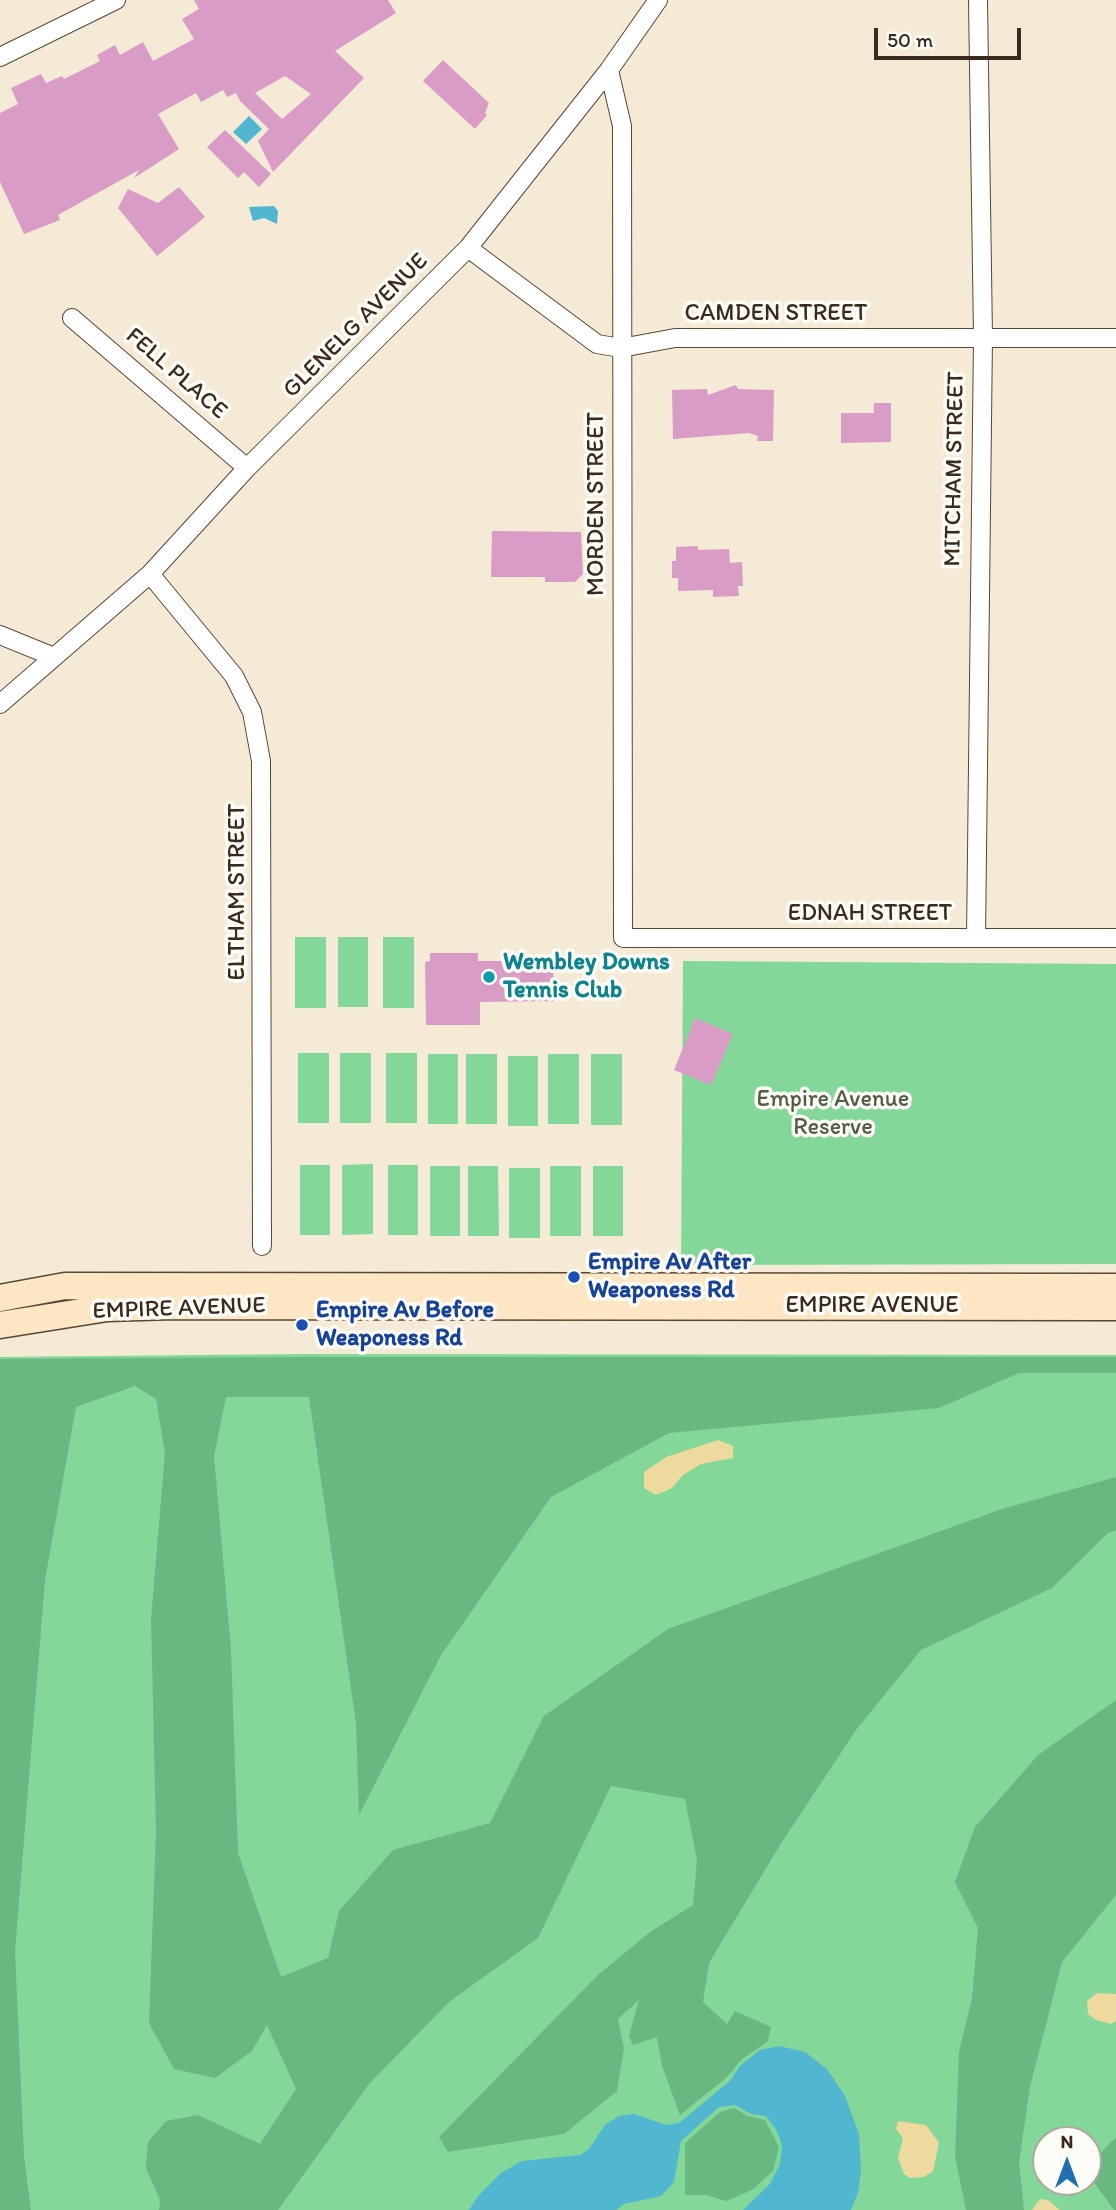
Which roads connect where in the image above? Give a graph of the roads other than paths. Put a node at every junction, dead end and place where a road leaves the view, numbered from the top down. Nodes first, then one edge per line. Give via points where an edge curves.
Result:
1 (116, 0) edge
2 (658, 0) edge
3 (978, 0) edge
4 (0, 57) edge
5 (609, 70) junction
6 (468, 248) junction
7 (72, 318) dead end
8 (983, 337) junction
9 (1116, 338) edge
10 (621, 348) junction
11 (247, 468) junction
12 (150, 574) junction
13 (0, 635) edge
14 (54, 657) junction
15 (0, 704) edge
16 (976, 938) junction
17 (1116, 938) edge
18 (623, 939) joint
19 (262, 1246) dead end
20 (1116, 1287) edge
21 (0, 1298) edge
22 (1116, 1307) edge
23 (0, 1325) edge

1 - 4 street
2 - 5 street, GLENELG AVENUE
3 - 8 street, MITCHAM STREET
5 - 6 street, GLENELG AVENUE
5 - 10 street, MORDEN STREET via 622,126
6 - 10 street, CAMDEN STREET via 597,344
6 - 11 street, GLENELG AVENUE
7 - 11 street, FELL PLACE
8 - 9 street, CAMDEN STREET
8 - 10 street, CAMDEN STREET via 675,338
8 - 16 street, MITCHAM STREET
10 - 18 street, MORDEN STREET
11 - 12 street, GLENELG AVENUE
12 - 14 street, GLENELG AVENUE
12 - 19 street, ELTHAM STREET via 234,676 252,712 261,761
13 - 14 street
14 - 15 street, GLENELG AVENUE
16 - 17 street, EDNAH STREET
16 - 18 street, EDNAH STREET
20 - 21 main road, EMPIRE AVENUE via 65,1286
22 - 23 main road, EMPIRE AVENUE via 173,1306 107,1308

